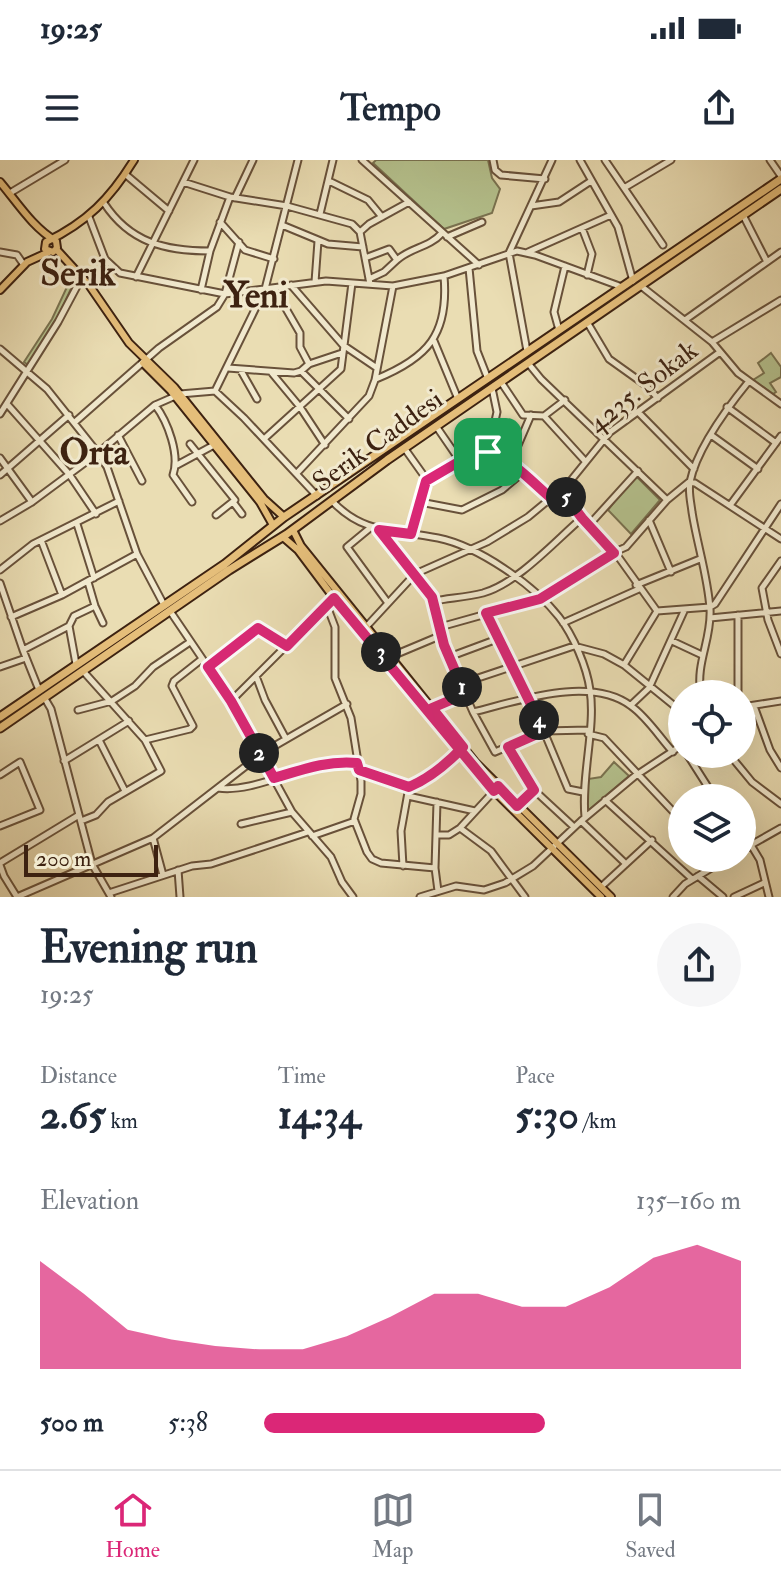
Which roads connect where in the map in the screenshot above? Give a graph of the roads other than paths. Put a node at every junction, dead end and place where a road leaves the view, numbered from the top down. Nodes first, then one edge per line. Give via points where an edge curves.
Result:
1 (65, 160) edge
2 (194, 160) edge
3 (253, 160) edge
4 (298, 160) edge
5 (333, 160) edge
6 (493, 160) edge
7 (552, 160) edge
8 (580, 160) edge
9 (605, 160) edge
10 (671, 160) edge
11 (770, 160) edge
12 (131, 161) edge
13 (366, 161) edge
14 (125, 174) junction
15 (781, 178) edge
16 (545, 179) junction
17 (329, 181) junction
18 (591, 181) junction
19 (183, 182) junction
20 (1, 185) edge
21 (624, 188) junction
22 (781, 189) edge
23 (10, 193) junction
24 (232, 198) junction
25 (409, 202) junction
26 (104, 203) junction
27 (287, 206) junction
28 (531, 206) junction
29 (169, 211) junction
30 (320, 214) junction
31 (611, 215) junction
32 (743, 215) junction
33 (89, 217) junction
34 (382, 217) junction
35 (220, 222) junction
36 (482, 222) dead end
37 (282, 225) junction
38 (74, 226) junction
39 (582, 228) junction
40 (360, 232) junction
41 (42, 233) junction
42 (444, 235) junction
43 (52, 239) junction
44 (318, 241) junction
45 (239, 242) junction
46 (45, 244) junction
47 (153, 244) junction
48 (663, 245) dead end
49 (363, 247) junction
50 (54, 249) junction
51 (210, 251) junction
52 (0, 252) edge
53 (509, 253) junction
54 (526, 253) junction
55 (779, 254) edge
56 (365, 258) junction
57 (32, 259) junction
58 (274, 259) junction
59 (397, 260) junction
60 (767, 262) junction
61 (781, 262) edge
62 (24, 265) junction
63 (479, 265) junction
64 (565, 266) junction
65 (469, 268) junction
66 (587, 275) junction
67 (444, 276) junction
68 (82, 277) junction
69 (136, 277) junction
70 (369, 281) junction
71 (315, 282) junction
72 (352, 282) junction
73 (637, 283) junction
74 (291, 285) junction
75 (393, 286) junction
76 (274, 288) junction
77 (623, 288) junction
78 (265, 289) junction
79 (0, 290) edge
80 (201, 290) junction
81 (225, 294) junction
82 (781, 300) edge
83 (685, 320) junction
84 (587, 322) junction
85 (559, 330) junction
86 (434, 341) junction
87 (712, 342) junction
88 (343, 345) junction
89 (3, 351) edge
90 (527, 352) junction
91 (720, 352) junction
92 (342, 353) junction
93 (0, 361) edge
94 (144, 361) junction
95 (528, 363) junction
96 (309, 364) junction
97 (228, 368) junction
98 (377, 368) junction
99 (240, 369) junction
100 (28, 371) junction
101 (301, 371) junction
102 (271, 372) junction
103 (488, 379) junction
104 (375, 380) junction
105 (749, 381) junction
106 (501, 382) junction
107 (492, 388) junction
108 (319, 390) junction
109 (215, 391) junction
110 (177, 394) junction
111 (778, 397) edge
112 (658, 398) junction
113 (257, 399) dead end
114 (458, 400) junction
115 (565, 400) junction
116 (7, 404) junction
117 (781, 404) edge
118 (155, 405) junction
119 (300, 407) junction
120 (727, 407) junction
121 (638, 412) junction
122 (0, 414) edge
123 (69, 415) junction
124 (531, 415) junction
125 (544, 416) junction
126 (349, 419) junction
127 (75, 422) junction
128 (436, 426) junction
129 (118, 435) junction
130 (711, 435) junction
131 (781, 436) edge
132 (604, 437) junction
133 (264, 439) junction
134 (40, 441) junction
135 (776, 443) junction
136 (190, 444) dead end
137 (214, 445) junction
138 (325, 445) junction
139 (405, 449) junction
140 (488, 452) junction
141 (98, 453) junction
142 (199, 454) junction
143 (0, 458) edge
144 (460, 461) junction
145 (585, 461) junction
146 (510, 464) junction
147 (177, 465) junction
148 (8, 469) junction
149 (694, 469) junction
150 (758, 469) junction
151 (638, 471) junction
152 (297, 473) junction
153 (69, 474) junction
154 (521, 474) junction
155 (0, 475) edge
156 (427, 480) junction
157 (142, 481) dead end
158 (690, 481) junction
159 (561, 490) junction
160 (317, 496) junction
161 (551, 498) junction
162 (667, 500) junction
163 (119, 501) junction
164 (332, 501) junction
165 (32, 502) junction
166 (192, 502) dead end
167 (233, 502) junction
168 (420, 502) junction
169 (731, 504) junction
170 (781, 504) edge
171 (96, 514) junction
172 (242, 514) dead end
173 (216, 515) dead end
174 (284, 517) junction
175 (582, 518) junction
176 (649, 520) junction
177 (0, 521) edge
178 (77, 524) junction
179 (273, 525) junction
180 (589, 525) junction
181 (765, 527) junction
182 (371, 528) junction
183 (293, 530) junction
184 (379, 530) junction
185 (411, 534) junction
186 (283, 537) junction
187 (781, 539) edge
188 (41, 540) junction
189 (471, 549) junction
190 (614, 553) junction
191 (137, 554) junction
192 (700, 559) junction
193 (781, 561) edge
194 (0, 570) edge
195 (671, 572) junction
196 (415, 574) junction
197 (514, 577) junction
198 (91, 580) junction
199 (0, 583) edge
200 (638, 586) junction
201 (62, 595) junction
202 (334, 598) junction
203 (540, 599) junction
204 (434, 601) junction
205 (388, 603) junction
206 (95, 606) junction
207 (327, 606) junction
208 (710, 607) junction
209 (167, 608) junction
210 (685, 609) junction
211 (657, 611) junction
212 (767, 611) junction
213 (781, 611) edge
214 (486, 613) junction
215 (738, 615) junction
216 (11, 617) junction
217 (710, 618) junction
218 (103, 623) dead end
219 (563, 623) junction
220 (69, 626) junction
221 (367, 626) junction
222 (440, 627) junction
223 (442, 635) junction
224 (500, 638) junction
225 (672, 641) junction
226 (190, 642) junction
227 (287, 646) junction
228 (574, 646) junction
229 (23, 650) junction
230 (781, 654) edge
231 (702, 655) junction
232 (392, 656) junction
233 (449, 657) junction
234 (26, 658) junction
235 (202, 659) junction
236 (76, 664) junction
237 (514, 665) junction
238 (624, 665) junction
239 (0, 667) edge
240 (208, 667) junction
241 (83, 671) junction
242 (256, 676) junction
243 (700, 680) edge
244 (738, 680) edge
245 (460, 684) junction
246 (649, 688) junction
247 (591, 692) junction
248 (41, 694) junction
249 (465, 694) junction
250 (530, 698) junction
251 (112, 701) junction
252 (231, 701) junction
253 (781, 701) edge
254 (668, 702) edge
255 (347, 704) junction
256 (631, 705) junction
257 (756, 706) edge
258 (432, 708) junction
259 (78, 710) dead end
260 (473, 712) junction
261 (756, 712) edge
262 (0, 717) edge
263 (129, 721) junction
264 (0, 728) edge
265 (544, 731) junction
266 (589, 732) junction
267 (286, 739) junction
268 (99, 740) junction
269 (145, 740) junction
270 (668, 746) edge
271 (508, 747) junction
272 (461, 749) junction
273 (668, 755) edge
274 (261, 756) junction
275 (64, 761) junction
276 (358, 766) junction
277 (740, 768) edge
278 (781, 768) edge
279 (0, 775) edge
280 (637, 775) junction
281 (274, 778) junction
282 (409, 787) junction
283 (217, 788) junction
284 (496, 788) junction
285 (534, 790) junction
286 (125, 791) junction
287 (583, 792) junction
288 (408, 796) junction
289 (605, 800) junction
290 (437, 802) junction
291 (781, 804) edge
292 (517, 806) junction
293 (668, 807) edge
294 (475, 811) junction
295 (292, 812) junction
296 (80, 818) junction
297 (583, 819) junction
298 (355, 821) junction
299 (241, 824) dead end
300 (0, 826) edge
301 (574, 827) junction
302 (460, 828) junction
303 (781, 828) edge
304 (310, 834) junction
305 (436, 835) junction
306 (153, 838) junction
307 (652, 840) junction
308 (756, 842) edge
309 (554, 845) junction
310 (756, 853) edge
311 (0, 864) edge
312 (92, 864) junction
313 (626, 864) junction
314 (403, 866) junction
315 (435, 868) junction
316 (178, 870) junction
317 (703, 872) edge
318 (163, 875) junction
319 (2, 877) edge
320 (695, 878) junction
321 (512, 879) junction
322 (764, 883) junction
323 (601, 887) junction
324 (438, 891) junction
325 (110, 895) edge
326 (180, 897) edge
327 (353, 897) edge
328 (420, 897) edge
329 (525, 897) edge
330 (601, 897) edge
331 (611, 897) edge
332 (673, 897) edge
333 (723, 897) edge
334 (734, 897) edge
335 (769, 897) edge

1 - 23 street
2 - 19 street
3 - 24 street
4 - 27 street
5 - 17 street
6 - 16 street via 501,175
7 - 16 street
8 - 18 street
9 - 21 street
10 - 21 street
11 - 15 street
12 - 14 main road
13 - 25 street
14 - 26 main road
14 - 29 street
15 - 73 highway, Serik Caddesi
16 - 28 street
17 - 30 street
17 - 34 street via 368,200
18 - 28 street via 559,202
18 - 31 street
19 - 24 street
19 - 29 street
20 - 23 main road
21 - 48 street
22 - 32 highway, Serik Caddesi
23 - 41 main road
24 - 27 street
24 - 35 street
25 - 34 street
25 - 42 street
26 - 33 main road
26 - 47 street via 119,223
27 - 30 street
27 - 37 street
28 - 53 street
29 - 47 street
30 - 40 street via 352,224
31 - 39 street
31 - 73 street
32 - 60 street
32 - 73 highway, Serik Caddesi
33 - 38 main road
33 - 69 street via 105,259 120,273
34 - 40 street
35 - 45 street
35 - 51 street
36 - 42 street
37 - 44 street
37 - 58 street
38 - 43 main road
38 - 50 main road
39 - 54 street
39 - 66 street via 592,254
40 - 49 street
41 - 43 main road
41 - 46 main road
42 - 59 street
42 - 63 street
43 - 46 main road
43 - 50 main road
44 - 49 street
44 - 71 street
45 - 58 street via 245,250
45 - 81 street
46 - 50 main road
46 - 57 main road
47 - 51 street via 177,251
47 - 69 street
49 - 56 street
50 - 57 main road
50 - 68 main road
51 - 80 street
52 - 62 street via 17,255
53 - 54 street
53 - 63 street
53 - 90 street
54 - 64 street
55 - 60 street
55 - 61 street
56 - 59 street via 389,249
56 - 70 street
57 - 62 main road
58 - 78 street
59 - 70 street
60 - 83 street
62 - 79 main road
63 - 65 street
64 - 66 street
64 - 85 street via 554,312
65 - 67 street
65 - 103 street via 477,351
66 - 77 street
67 - 75 street
67 - 86 street via 446,303
68 - 94 main road
68 - 100 street
69 - 80 street
70 - 72 street
70 - 75 street
71 - 72 street
71 - 74 street
72 - 88 street
73 - 77 highway, Serik Caddesi
73 - 83 street
73 - 84 highway, Serik Caddesi
74 - 76 street
74 - 88 street
75 - 98 street
76 - 78 street
76 - 96 street via 300,333
77 - 85 highway, Serik Caddesi
78 - 81 street
78 - 97 street
80 - 81 street
81 - 94 street via 217,307
82 - 87 street
83 - 87 street
84 - 95 highway, Serik Caddesi
84 - 112 street via 609,359
85 - 90 highway, Serik Caddesi
86 - 104 street via 402,369
86 - 114 street
87 - 91 street
88 - 92 street
88 - 98 street
89 - 93 street
89 - 100 street
90 - 103 highway, Serik Caddesi
91 - 105 street
91 - 112 street, 4235. Sokak
92 - 96 street
92 - 108 street via 341,369
94 - 110 main road
94 - 127 street
95 - 106 highway, Serik Caddesi
95 - 115 street
96 - 101 street
97 - 99 street
97 - 109 street
98 - 104 street
99 - 102 street
99 - 113 street
100 - 116 street
100 - 123 street
101 - 102 street
101 - 108 street
102 - 119 street
103 - 114 highway, Serik Caddesi
104 - 126 street
105 - 111 street
105 - 120 street
106 - 107 highway, Serik Caddesi
106 - 124 street via 523,415
107 - 128 highway, Serik Caddesi
107 - 140 street via 497,412
108 - 119 street
108 - 126 street
109 - 110 street
109 - 133 street
110 - 118 street
110 - 137 main road
110 - 174 main road
111 - 117 street
112 - 121 street, 4235. Sokak
114 - 160 highway, Serik Caddesi
115 - 125 street
115 - 132 street
116 - 122 street
116 - 134 street
118 - 129 street
118 - 147 street via 164,417
119 - 133 street
119 - 138 street
120 - 130 street
120 - 135 street
121 - 132 street, 4235. Sokak
121 - 149 street
123 - 127 street
123 - 134 street
124 - 125 street
124 - 146 street
125 - 145 street
126 - 138 street
127 - 141 street
128 - 139 highway, Serik Caddesi
128 - 144 street
129 - 141 street
129 - 157 street
130 - 149 street
130 - 150 street
131 - 135 street
132 - 145 street, 4235. Sokak
132 - 151 street
133 - 152 street
134 - 148 street
134 - 153 street
135 - 150 street
136 - 142 street
137 - 142 street
137 - 179 main road
138 - 152 street
139 - 156 street
139 - 164 highway, Serik Caddesi
140 - 144 street
140 - 146 street
141 - 153 street
141 - 163 street
142 - 147 street
142 - 167 street
143 - 148 street
144 - 156 street
145 - 159 street, 4235. Sokak
146 - 154 street
147 - 166 street via 173,475
148 - 155 street
148 - 165 street
149 - 158 street
150 - 169 street
151 - 162 street
151 - 180 street
152 - 160 street
153 - 165 street
153 - 171 street
154 - 161 street
154 - 168 street via 462,510
156 - 168 street
158 - 162 street
158 - 169 street
158 - 192 street
159 - 161 street, 4235. Sokak
159 - 175 street
160 - 174 highway, Serik Caddesi
161 - 189 street, 4235. Sokak
162 - 176 street
163 - 171 street
163 - 191 street
164 - 182 street via 350,519
164 - 183 highway, Serik Caddesi
165 - 177 street
167 - 172 street
167 - 173 street
168 - 185 street
169 - 181 street
170 - 181 street
171 - 178 street
174 - 179 highway, Serik Caddesi
174 - 183 highway
175 - 180 street
175 - 197 street
176 - 190 street
176 - 195 street
178 - 188 street
178 - 198 street
179 - 186 highway
179 - 209 highway, Serik Caddesi
180 - 190 street
181 - 187 street
181 - 208 street
182 - 184 street
182 - 205 street via 347,547
183 - 186 highway, Serik Caddesi
183 - 221 main road
184 - 185 street
184 - 196 street
185 - 189 street
186 - 202 main road
186 - 209 highway, Serik Caddesi
188 - 194 street
188 - 201 street
189 - 196 street, 4235. Sokak
189 - 197 street
190 - 200 street
190 - 203 street
191 - 198 street
191 - 209 street
192 - 195 street
192 - 208 street
193 - 212 street via 762,588
195 - 200 street
196 - 204 street
196 - 205 street, 4235. Sokak
197 - 203 street
197 - 204 street via 484,593
198 - 201 street
198 - 206 street
199 - 216 street
200 - 211 street
200 - 219 street
201 - 216 street
202 - 207 street
202 - 272 main road
203 - 214 street
203 - 219 street
204 - 222 street
205 - 221 street, 4235. Sokak
206 - 218 street
206 - 220 street via 74,616
207 - 227 street
207 - 255 street via 335,627 335,678
208 - 210 street
208 - 217 street
209 - 226 street
209 - 236 highway, Serik Caddesi
209 - 241 highway, Serik Caddesi
210 - 211 street
210 - 225 street
211 - 238 street
212 - 213 street
212 - 215 street
212 - 230 street
214 - 222 street
214 - 224 street
215 - 217 street
215 - 244 street
216 - 229 street
217 - 231 street
219 - 228 street
220 - 229 street
220 - 236 street
221 - 232 main road
222 - 223 street
223 - 232 street
223 - 233 street
224 - 233 street
224 - 237 street
225 - 231 street
225 - 246 street
226 - 235 street
226 - 251 street
227 - 240 street via 258,628
227 - 242 street
228 - 237 street
228 - 238 street
228 - 247 street
229 - 234 street
231 - 243 street
232 - 258 main road
233 - 245 street
234 - 239 street
234 - 248 street
235 - 240 street
235 - 269 street via 172,686 193,726
236 - 248 highway, Serik Caddesi
237 - 245 street
237 - 250 street
238 - 246 street
240 - 252 street
241 - 248 highway, Serik Caddesi
241 - 251 street
242 - 252 street
242 - 267 street
245 - 249 street
246 - 254 street
246 - 256 street
247 - 250 street
247 - 256 street
247 - 266 street
248 - 262 highway, Serik Caddesi
248 - 264 highway, Serik Caddesi
248 - 275 street via 51,709
249 - 258 street
249 - 260 street
250 - 260 street
250 - 265 street
251 - 259 street
251 - 263 street
252 - 274 street
253 - 257 street
255 - 267 street
255 - 276 street
256 - 270 street
258 - 272 main road
260 - 271 street via 495,752
261 - 278 street
263 - 268 street
263 - 269 street
265 - 266 street
265 - 271 street
265 - 287 street via 568,789
266 - 280 street via 604,738
266 - 287 street
267 - 274 street
268 - 275 street
268 - 286 street
269 - 286 street via 161,771
271 - 285 street
272 - 282 street via 441,769
272 - 284 main road
273 - 280 street
274 - 281 street
274 - 283 street
275 - 296 street
276 - 281 street via 335,762
276 - 282 street
276 - 298 street via 361,794
277 - 291 street
279 - 300 street via 20,762 40,810
280 - 289 street
280 - 293 street
281 - 283 street
281 - 295 street
282 - 288 street
283 - 306 street
284 - 292 main road
284 - 294 street
284 - 309 main road
285 - 292 street
285 - 301 street
286 - 296 street via 96,815
287 - 297 street
288 - 290 street
288 - 314 street via 401,831
289 - 297 street
289 - 307 street
290 - 294 street
290 - 305 street
292 - 309 main road
294 - 302 street
295 - 299 street
295 - 304 street
296 - 311 street
296 - 312 street
297 - 301 street
297 - 313 street
298 - 304 street
298 - 314 street via 369,856
301 - 309 street
302 - 305 street
302 - 321 street via 491,851
303 - 308 street
304 - 316 street
304 - 327 street via 331,857
305 - 315 street
306 - 312 street
306 - 318 street
307 - 313 street
307 - 320 street
309 - 321 street
309 - 323 main road
309 - 330 main road
310 - 322 street
311 - 319 street
312 - 319 street via 17,897
312 - 325 street
313 - 323 street
314 - 315 street
315 - 324 street
316 - 318 street
316 - 326 street
317 - 320 street
318 - 325 street
320 - 332 street
320 - 333 street
321 - 324 street via 484,890 461,886
321 - 329 street
322 - 334 street
322 - 335 street
323 - 331 main road
324 - 328 street

